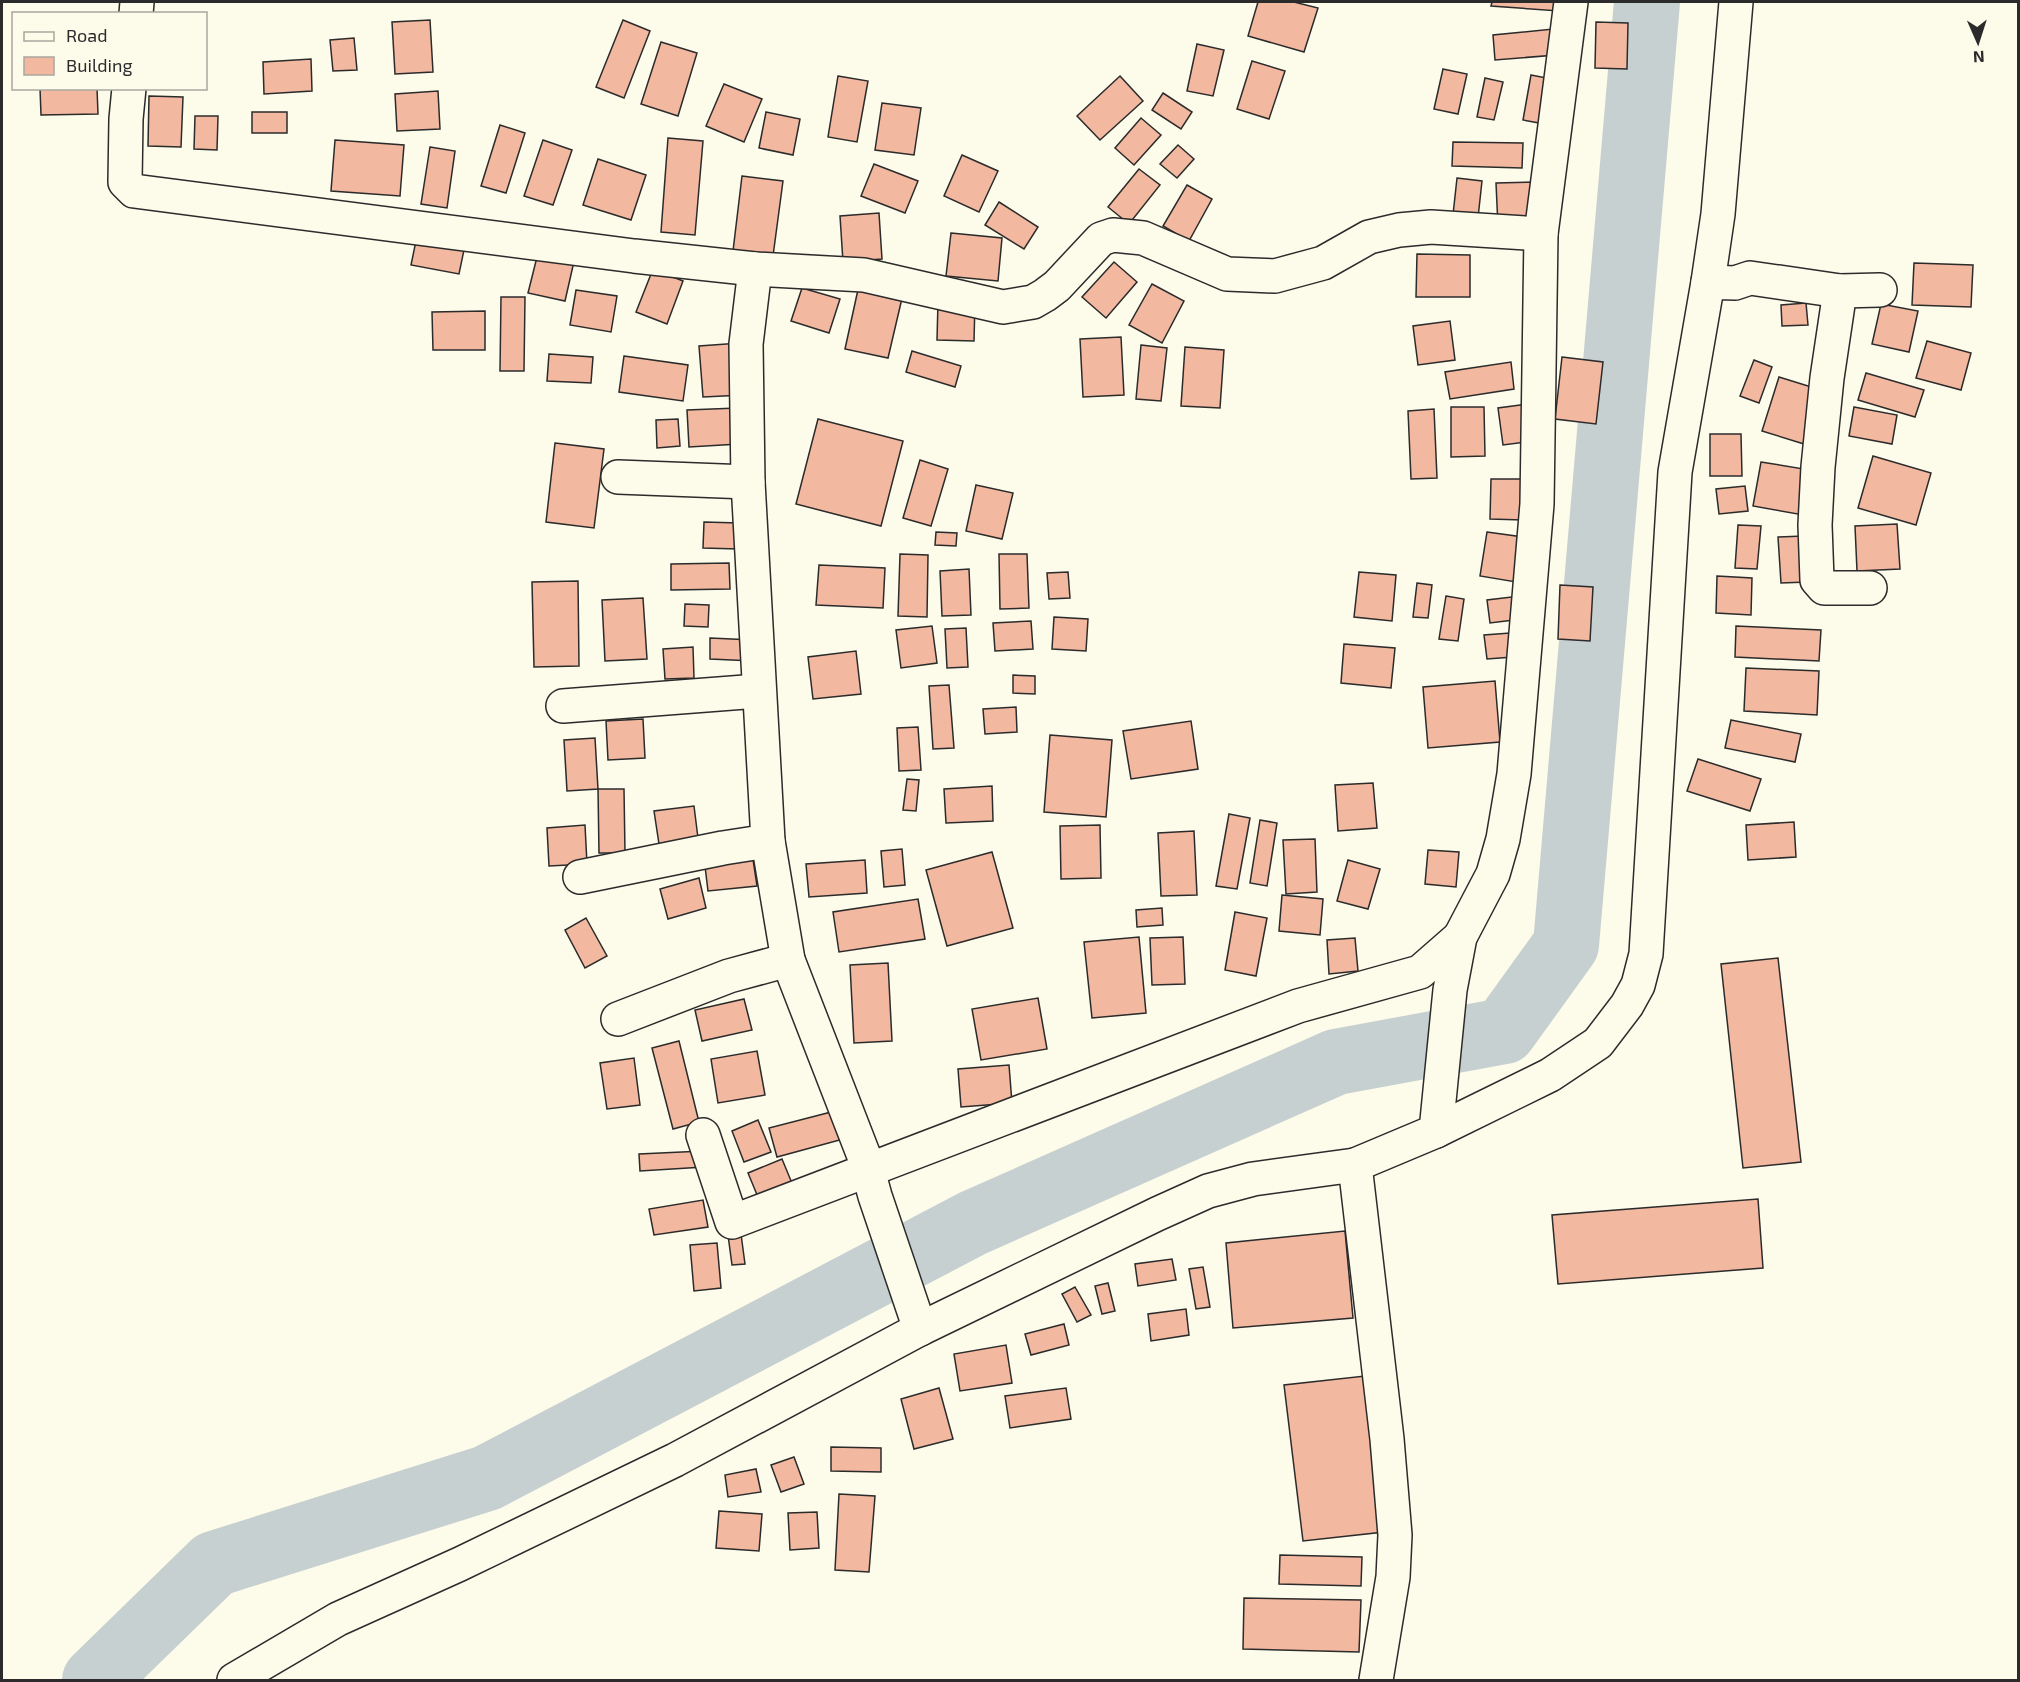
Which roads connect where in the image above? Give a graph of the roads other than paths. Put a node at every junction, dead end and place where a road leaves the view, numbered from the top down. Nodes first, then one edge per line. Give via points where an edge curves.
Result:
1 (1571, 2) edge
2 (1736, 2) edge
3 (129, 90) edge
4 (1541, 234) junction
5 (754, 269) junction
6 (1708, 282) junction
7 (1880, 290) dead end
8 (1840, 291) junction
9 (618, 477) dead end
10 (748, 482) junction
11 (1870, 588) dead end
12 (759, 691) junction
13 (563, 706) dead end
14 (768, 842) junction
15 (580, 877) dead end
16 (1460, 937) junction
17 (788, 960) junction
18 (618, 1019) dead end
19 (1438, 1117) junction
20 (703, 1134) dead end
21 (1355, 1165) junction
22 (872, 1183) junction
23 (918, 1324) junction
24 (234, 1680) edge
25 (1376, 1680) edge

1 - 4 street
2 - 6 street via 1718,214
3 - 5 street via 125,182 134,191
4 - 5 street via 1431,227 1399,230 1369,237 1323,263 1275,276 1227,274 1143,238 1113,235 1101,239 1045,295 1034,302 1003,307 864,275
4 - 16 street via 1537,504 1514,774 1493,874
5 - 10 street via 746,344
6 - 8 street via 1735,284 1750,278
6 - 19 street via 1676,472 1646,954 1638,985 1598,1043 1550,1075
7 - 8 street
8 - 11 street via 1818,466 1817,580 1824,588
9 - 10 street
10 - 12 street
12 - 13 street
12 - 14 street
14 - 15 street
14 - 17 street
16 - 19 street via 1450,990
16 - 22 street via 1420,972 1298,1006
17 - 18 street via 729,976
17 - 22 street
19 - 21 street
20 - 22 street via 732,1222
21 - 23 street via 1252,1179 1208,1191
21 - 25 street via 1395,1535 1393,1577
22 - 23 street
23 - 24 street via 675,1460 338,1619

